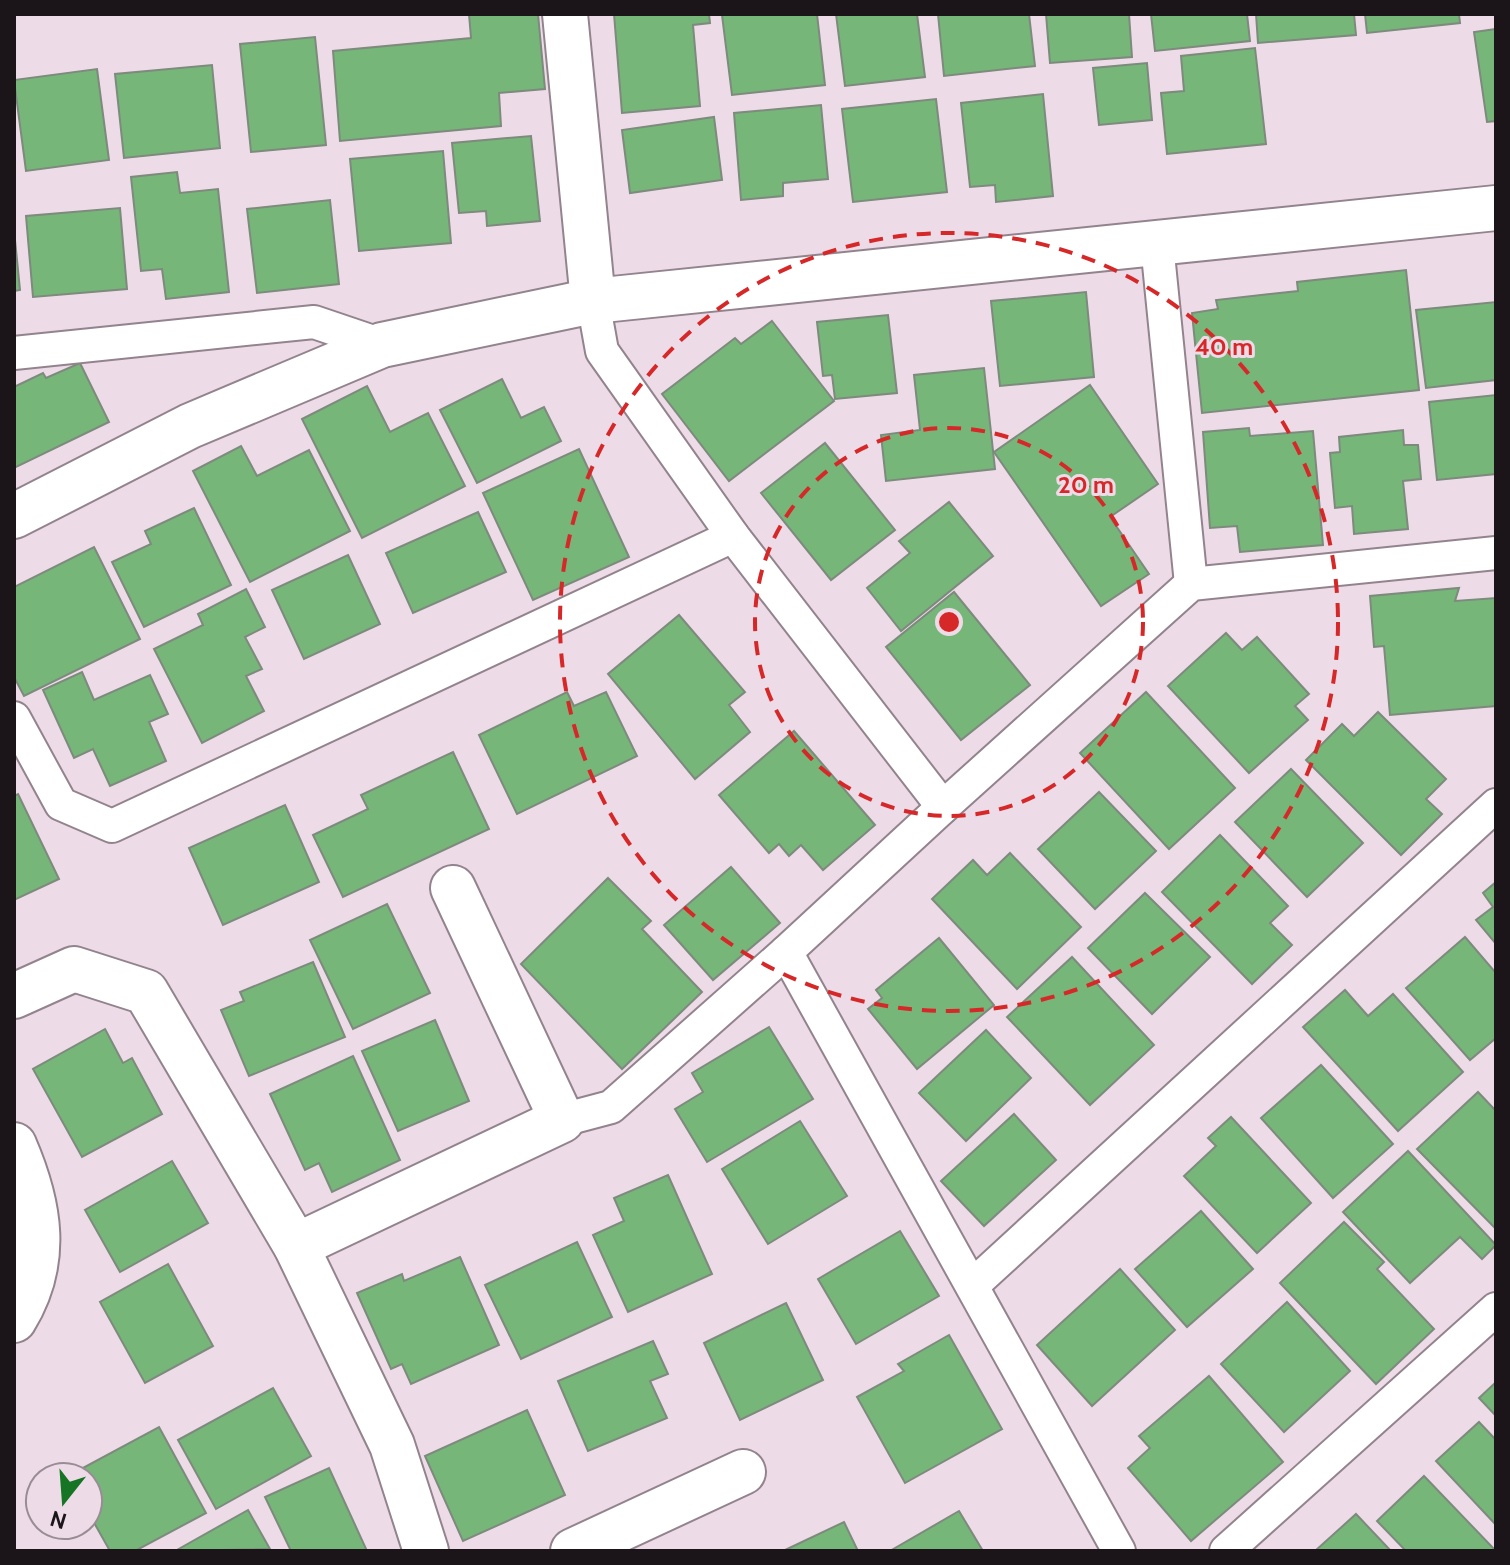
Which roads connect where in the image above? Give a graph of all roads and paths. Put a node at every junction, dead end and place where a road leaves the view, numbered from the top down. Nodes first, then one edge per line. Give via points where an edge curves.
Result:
1 (565, 14) edge
2 (1496, 208) edge
3 (1157, 244) junction
4 (593, 301) junction
5 (382, 345) junction
6 (14, 353) edge
7 (14, 516) edge
8 (733, 536) junction
9 (1496, 553) edge
10 (1191, 584) junction
11 (14, 718) edge
12 (1496, 805) edge
13 (943, 807) junction
14 (453, 888) dead end
15 (786, 952) junction
16 (14, 996) edge
17 (562, 1120) junction
18 (14, 1145) edge
19 (296, 1246) junction
20 (973, 1285) junction
21 (1496, 1309) edge
22 (14, 1320) edge
23 (743, 1472) dead end
24 (426, 1551) edge
25 (573, 1551) edge
26 (1119, 1551) edge
27 (1226, 1551) edge

1 - 4 street
2 - 3 street
3 - 4 street
3 - 10 lane
4 - 5 street
4 - 8 lane via 602,351
5 - 6 lane via 314,322
5 - 7 street via 190,426
8 - 11 lane via 112,826 61,804
8 - 13 lane
9 - 10 lane
10 - 13 lane
12 - 20 lane
13 - 15 lane
14 - 17 street
15 - 17 lane via 611,1107
15 - 20 lane
16 - 19 street via 74,969 146,992
17 - 19 street
18 - 22 street via 29,1180 39,1235 29,1295
19 - 24 street via 392,1445
20 - 26 lane
21 - 27 lane
23 - 25 street

